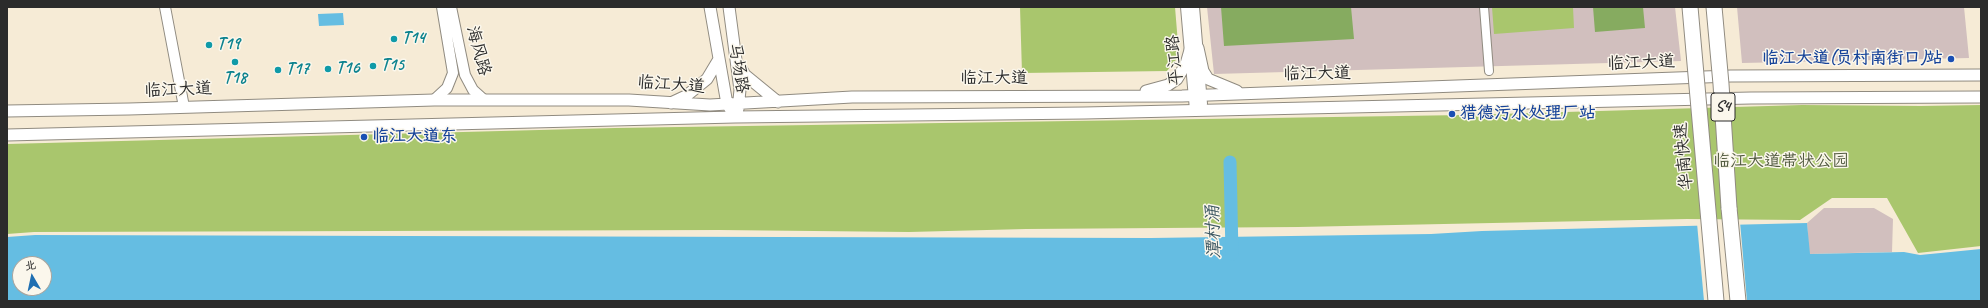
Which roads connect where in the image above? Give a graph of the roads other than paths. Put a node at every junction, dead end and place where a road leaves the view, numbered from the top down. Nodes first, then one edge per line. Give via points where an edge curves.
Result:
1 (165, 7) edge
2 (442, 7) edge
3 (451, 7) edge
4 (710, 7) edge
5 (729, 7) edge
6 (1186, 7) edge
7 (1194, 7) edge
8 (1484, 7) edge
9 (1690, 7) edge
10 (1714, 7) edge
11 (1194, 49) junction
12 (719, 59) junction
13 (737, 59) junction
14 (1489, 71) dead end
15 (1981, 75) edge
16 (1245, 93) junction
17 (1123, 95) junction
18 (1198, 95) junction
19 (1084, 96) junction
20 (852, 97) junction
21 (1981, 97) edge
22 (483, 99) junction
23 (434, 100) junction
24 (629, 100) junction
25 (778, 102) junction
26 (739, 103) junction
27 (669, 104) junction
28 (727, 104) junction
29 (184, 107) junction
30 (1199, 110) junction
31 (7, 111) edge
32 (1084, 113) junction
33 (856, 116) junction
34 (735, 117) junction
35 (629, 120) junction
36 (7, 135) edge
37 (1716, 301) edge
38 (1738, 301) edge

1 - 29 street
2 - 23 street, 海风路 via 453,74 448,88
3 - 22 street, 海风路 via 465,75 473,90
4 - 12 main road, 马场路
5 - 13 main road, 马场路
6 - 11 street, 平江路
7 - 11 street, 平江路
8 - 14 street
9 - 37 highway, 华南快速 / S4, bridge
10 - 38 highway, S4, bridge
11 - 16 main road via 1208,79
11 - 17 main road via 1183,71 1168,85
11 - 18 street, 平江路
12 - 13 main road via 728,66
12 - 27 main road via 707,79 686,96
12 - 28 main road, 马场路
13 - 25 main road via 745,75
13 - 26 main road, 马场路
15 - 16 main road, 临江大道 via 1731,76
16 - 18 main road, 临江大道
17 - 18 main road, 临江大道
17 - 19 main road, 临江大道
18 - 30 street, 平江路
19 - 20 main road, 临江大道
19 - 32 main road via 1091,102 1091,107
20 - 25 main road, 临江大道
20 - 33 main road via 845,106 848,112
21 - 30 main road, 临江大道 via 1751,98
22 - 23 main road, 临江大道
22 - 24 main road, 临江大道
23 - 29 main road, 临江大道
24 - 27 main road, 临江大道
24 - 35 main road via 635,102 639,112 637,117
25 - 26 main road, 临江大道
26 - 28 main road, 临江大道
26 - 34 main road, 马场路
27 - 28 main road, 临江大道
28 - 34 main road, 马场路
29 - 31 main road, 临江大道
30 - 32 main road, 临江大道
32 - 33 main road, 临江大道
33 - 34 main road, 临江大道
34 - 35 main road, 临江大道
35 - 36 main road, 临江大道

